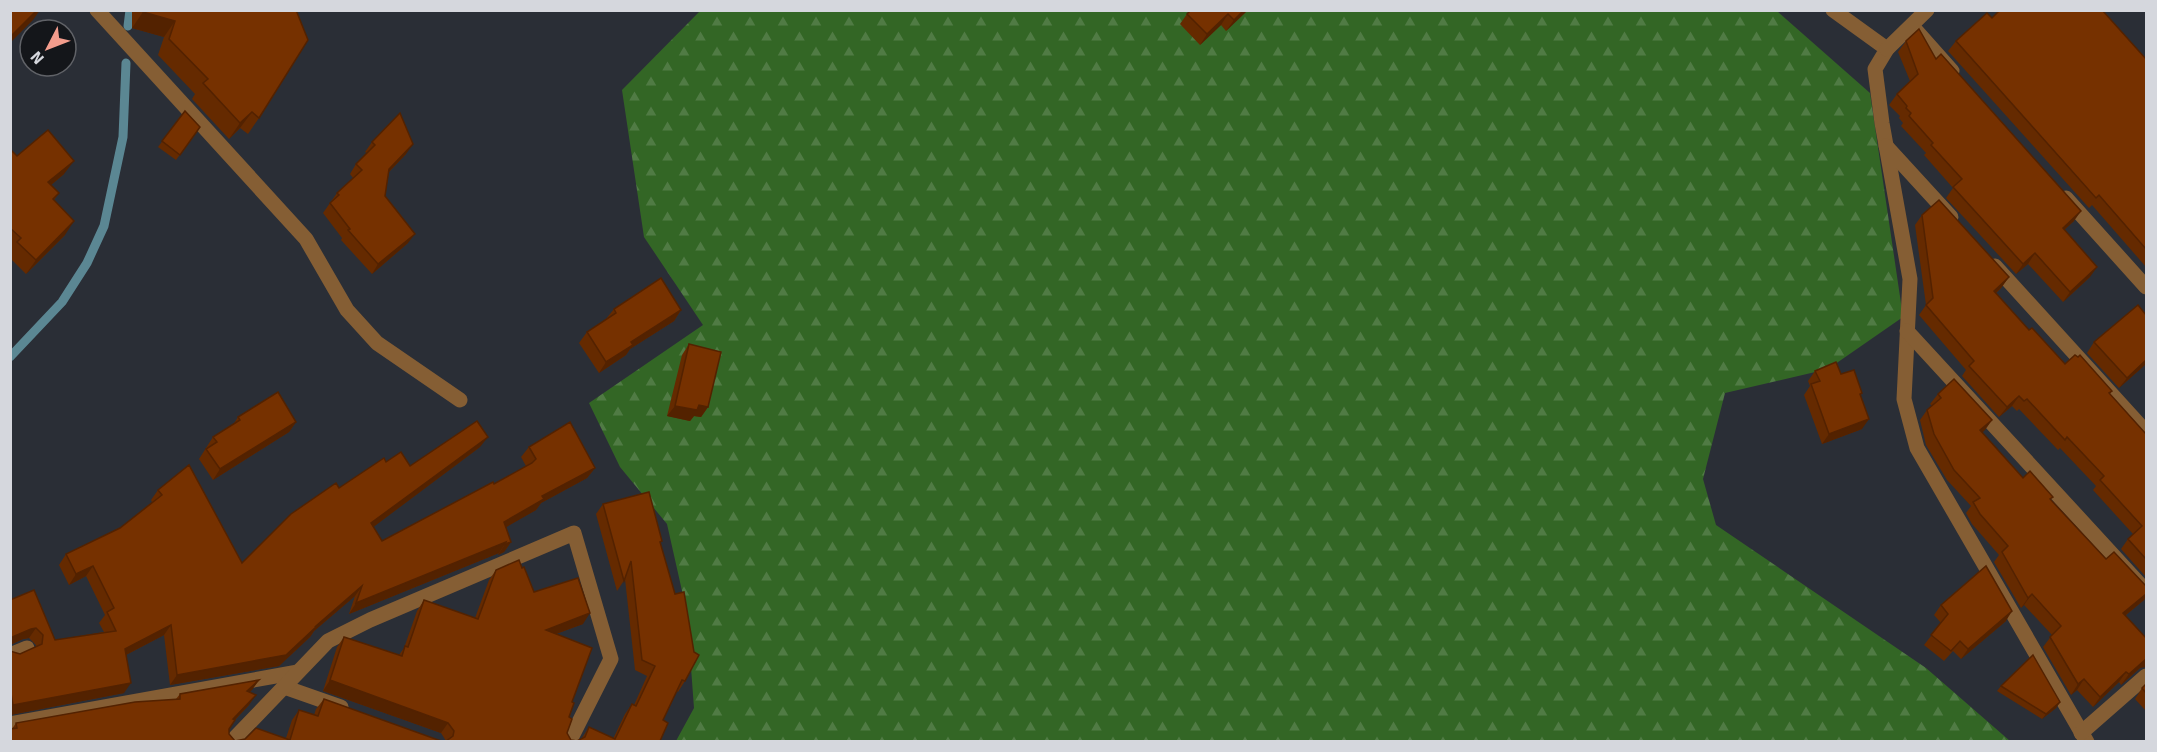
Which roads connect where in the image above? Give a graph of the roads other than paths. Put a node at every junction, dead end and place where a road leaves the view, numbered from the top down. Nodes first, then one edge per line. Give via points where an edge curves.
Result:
1 (97, 10) edge
2 (1833, 10) edge
3 (1927, 10) edge
4 (1911, 26) junction
5 (1887, 49) junction
6 (1959, 78) edge
7 (1886, 145) junction
8 (2052, 183) edge
9 (1965, 232) edge
10 (1988, 258) edge
11 (2146, 287) edge
12 (1907, 331) junction
13 (460, 400) dead end
14 (2146, 432) edge
15 (2146, 591) edge
16 (27, 648) edge
17 (10, 655) edge
18 (298, 672) junction
19 (2146, 676) edge
20 (284, 687) junction
21 (360, 714) edge
22 (10, 724) edge
23 (2084, 737) edge
24 (231, 741) edge
25 (568, 741) edge

1 - 13 street via 306,239 347,310 377,343
2 - 5 street
3 - 4 street
4 - 5 street
4 - 6 street
5 - 7 street via 1875,69
7 - 9 street
7 - 12 street via 1910,279
8 - 11 street
10 - 14 street
12 - 15 street
12 - 23 street via 1904,399 1917,448
16 - 17 street
18 - 20 street
18 - 22 street
18 - 25 street via 328,641 574,533 611,658
19 - 23 street
20 - 21 street
20 - 24 street

